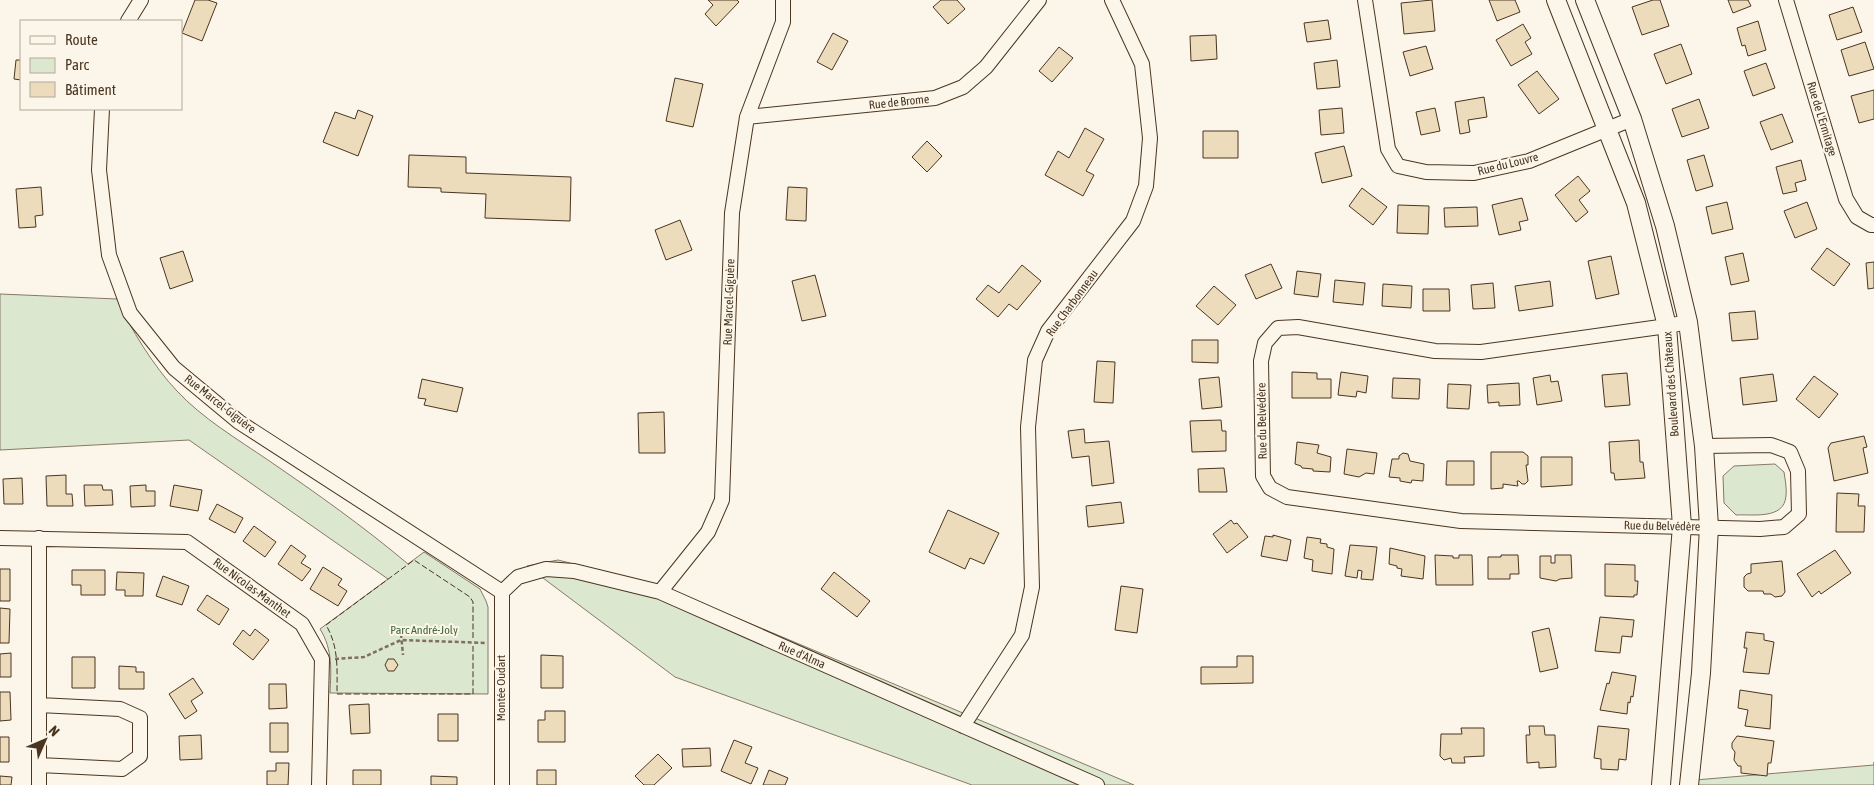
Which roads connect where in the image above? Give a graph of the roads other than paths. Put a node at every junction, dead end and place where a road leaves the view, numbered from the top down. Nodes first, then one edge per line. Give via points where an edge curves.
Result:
1 (141, 0) edge
2 (783, 0) edge
3 (1039, 0) edge
4 (1112, 0) edge
5 (1365, 0) edge
6 (1556, 0) edge
7 (1585, 0) edge
8 (1786, 0) edge
9 (129, 20) edge
10 (102, 110) edge
11 (746, 117) junction
12 (1632, 119) junction
13 (1608, 129) junction
14 (1874, 225) edge
15 (1688, 322) junction
16 (1666, 326) junction
17 (1704, 446) junction
18 (1682, 526) junction
19 (1709, 527) junction
20 (0, 538) edge
21 (39, 538) junction
22 (502, 592) junction
23 (660, 592) junction
24 (39, 705) junction
25 (963, 726) junction
26 (39, 764) junction
27 (39, 785) edge
28 (319, 785) edge
29 (502, 785) edge
30 (1097, 785) edge
31 (1661, 785) edge
32 (1689, 785) edge

1 - 9 street
2 - 11 street, Rue Marcel-Giguère via 783,22
3 - 11 street, Rue de Brome via 986,67 963,87 935,98
4 - 25 street, Rue Charbonneau via 1142,64 1150,138 1146,186 1133,221 1048,331 1035,360 1028,427 1032,587 1022,634
5 - 13 street, Rue du Louvre via 1388,149 1398,166 1426,172 1474,173 1529,161
6 - 13 street, Boulevard des Châteaux
7 - 12 street, Boulevard des Châteaux
8 - 14 street, Rue de L'Ermitage via 1846,200 1857,217
10 - 22 street, Rue Marcel-Giguère via 99,170 108,255 130,313 174,368 239,422
11 - 23 street, Rue Marcel-Giguère via 732,213 722,500 708,532
12 - 13 street, Rue du Louvre
12 - 15 street, Boulevard des Châteaux via 1665,226
13 - 16 street, Boulevard des Châteaux via 1636,203
15 - 16 street, Rue du Belvédère
15 - 17 street, Boulevard des Châteaux
16 - 18 street, Boulevard des Châteaux
16 - 18 street, Rue du Belvédère via 1481,352 1434,352 1298,327 1278,328 1265,343 1261,361 1263,476 1270,488 1286,497 1461,521
17 - 19 street, Boulevard des Châteaux
17 - 19 street via 1771,445 1790,452 1798,471 1799,514 1784,527
18 - 19 street, Rue du Belvédère
18 - 31 street, Boulevard des Châteaux
19 - 32 street, Boulevard des Châteaux via 1701,673
20 - 21 street, Rue Nicolas-Manthet
21 - 24 street
21 - 28 street, Rue Nicolas-Manthet via 187,542 302,624 322,659
22 - 23 street, Rue d'Alma via 518,577 546,569 574,571
22 - 29 street, Montée Oudart
23 - 25 street, Rue d'Alma
24 - 26 street
24 - 26 street via 120,709 140,718 140,756 122,769
25 - 30 street, Rue d'Alma
26 - 27 street

